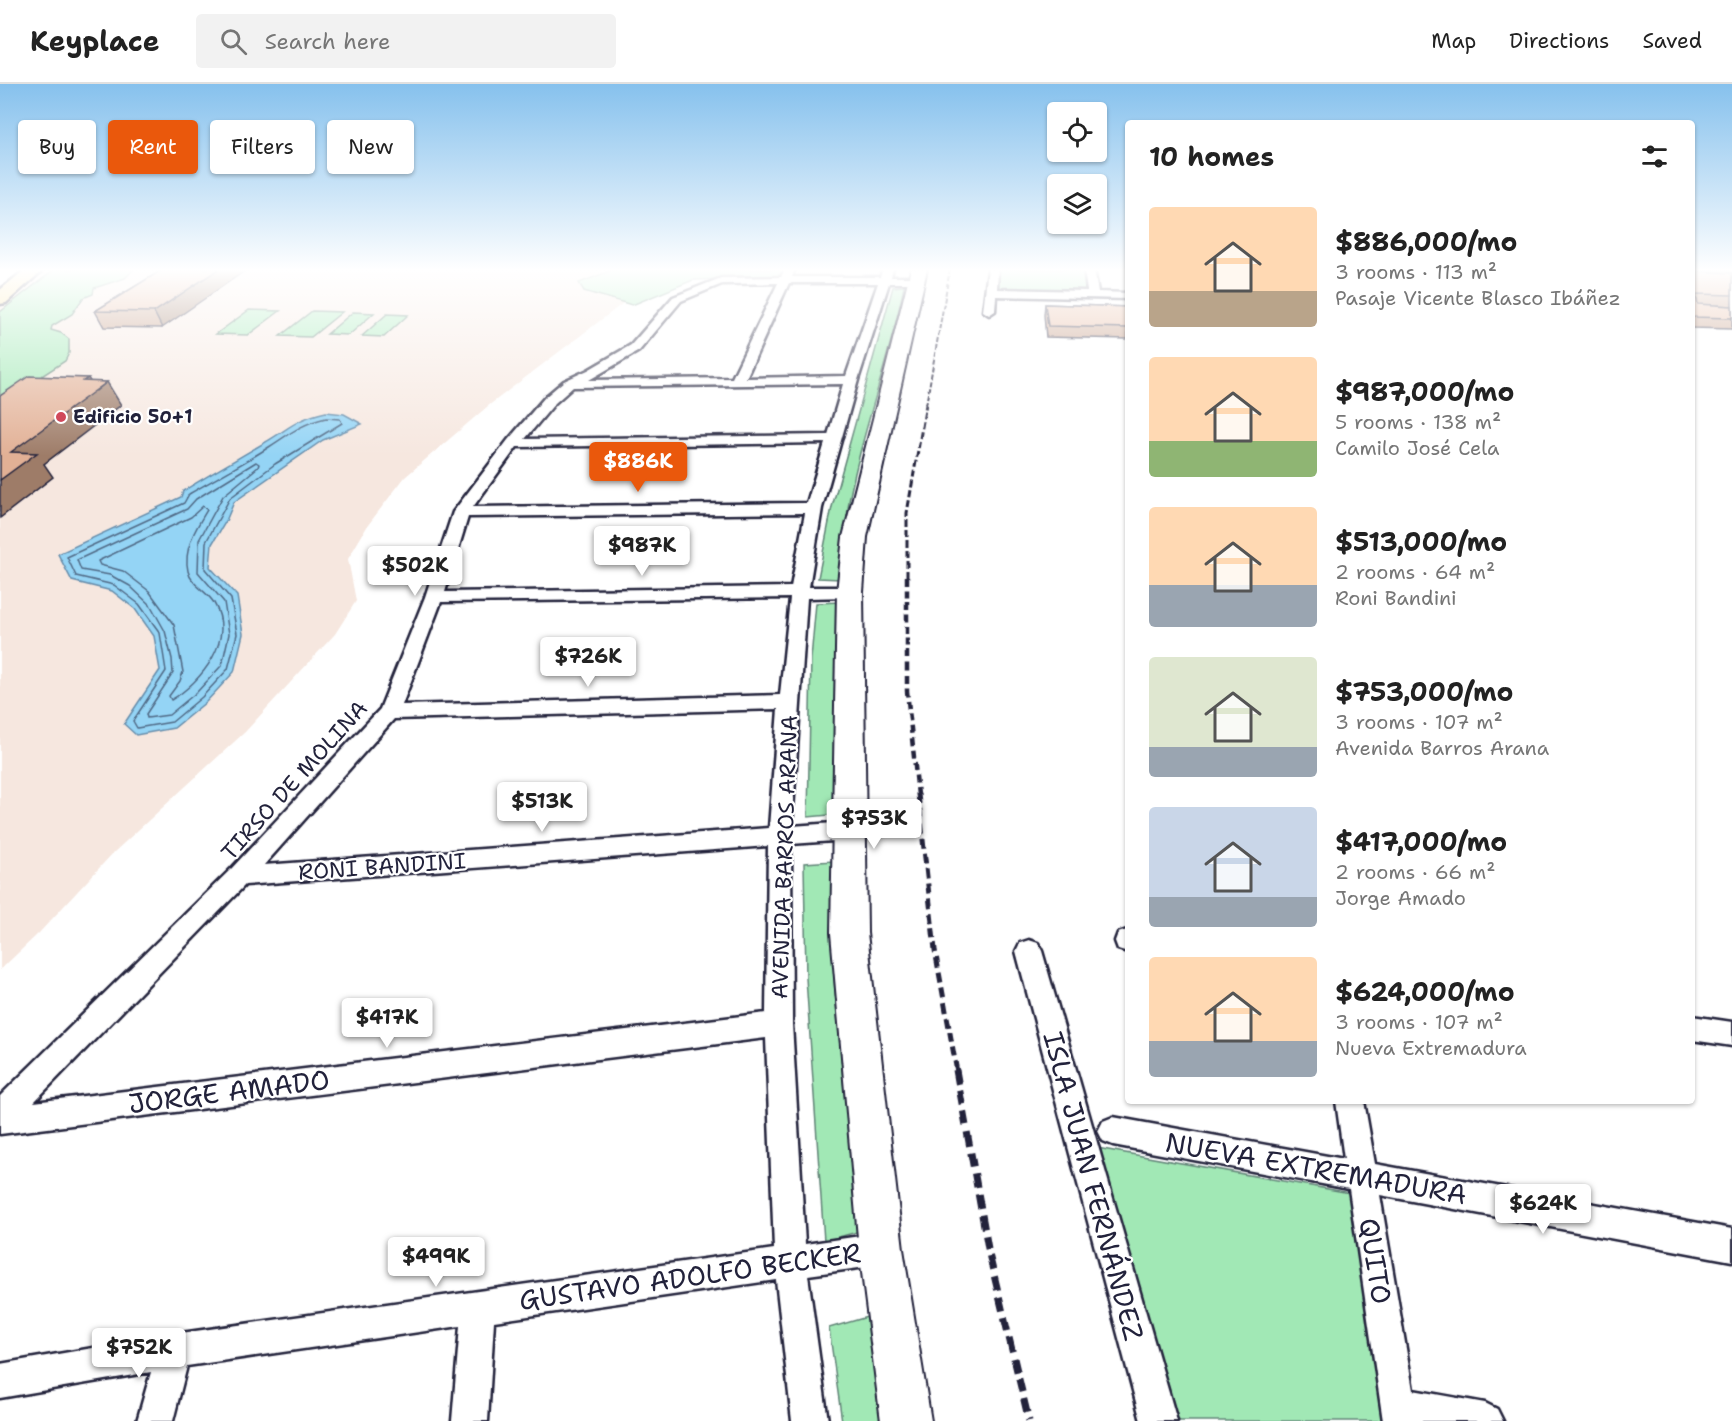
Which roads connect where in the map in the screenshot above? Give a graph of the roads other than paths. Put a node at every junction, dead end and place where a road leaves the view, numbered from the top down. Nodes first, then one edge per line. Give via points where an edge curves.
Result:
1 (649, 331) edge
2 (761, 331) edge
3 (874, 331) edge
4 (892, 331) edge
5 (851, 380) junction
6 (737, 382) junction
7 (569, 384) junction
8 (833, 439) junction
9 (513, 443) junction
10 (814, 508) junction
11 (461, 512) junction
12 (850, 592) junction
13 (799, 593) junction
14 (434, 597) junction
15 (789, 702) junction
16 (389, 712) junction
17 (848, 831) junction
18 (780, 836) junction
19 (239, 876) junction
20 (1029, 951) dead end
21 (779, 1024) junction
22 (1695, 1028) edge
23 (1732, 1034) edge
24 (1350, 1104) edge
25 (0, 1118) edge
26 (1113, 1131) dead end
27 (1362, 1178) junction
28 (1732, 1245) edge
29 (881, 1249) junction
30 (790, 1262) junction
31 (478, 1308) junction
32 (174, 1351) junction
33 (0, 1382) edge
34 (1399, 1412) edge
35 (155, 1421) edge
36 (470, 1421) edge
37 (810, 1421) edge
38 (906, 1421) edge
39 (1160, 1421) edge
40 (1485, 1421) edge

1 - 7 street, TIRSO DE MOLINA via 635,348
2 - 6 street
3 - 5 street, AVENIDA BARROS ARANA
4 - 12 main road via 855,537
5 - 6 street
5 - 8 street, AVENIDA BARROS ARANA
6 - 7 street
7 - 9 street, TIRSO DE MOLINA
8 - 9 street
8 - 10 street, AVENIDA BARROS ARANA
9 - 11 street, TIRSO DE MOLINA
10 - 11 street
10 - 13 street, AVENIDA BARROS ARANA
11 - 14 street, TIRSO DE MOLINA
12 - 13 street
12 - 17 main road
13 - 14 street
13 - 15 street, AVENIDA BARROS ARANA
14 - 16 street, TIRSO DE MOLINA
15 - 16 street
15 - 18 street, AVENIDA BARROS ARANA
16 - 19 street, TIRSO DE MOLINA
17 - 18 street, RONI BANDINI
17 - 29 main road via 849,933
18 - 19 street, RONI BANDINI
18 - 21 street, AVENIDA BARROS ARANA
19 - 25 street, TIRSO DE MOLINA
20 - 39 street, ISLA JUAN FERNÁNDEZ
21 - 25 street, JORGE AMADO
21 - 30 street, AVENIDA BARROS ARANA
22 - 23 street
24 - 27 street, QUITO
26 - 27 street, NUEVA EXTREMADURA
27 - 28 street, NUEVA EXTREMADURA
27 - 34 street, QUITO
29 - 30 street, GUSTAVO ADOLFO BECKER
29 - 38 main road
30 - 31 street, GUSTAVO ADOLFO BECKER
30 - 37 street, AVENIDA BARROS ARANA
31 - 32 street, GUSTAVO ADOLFO BECKER
31 - 36 street
32 - 33 street, GUSTAVO ADOLFO BECKER
32 - 35 street
34 - 40 street

